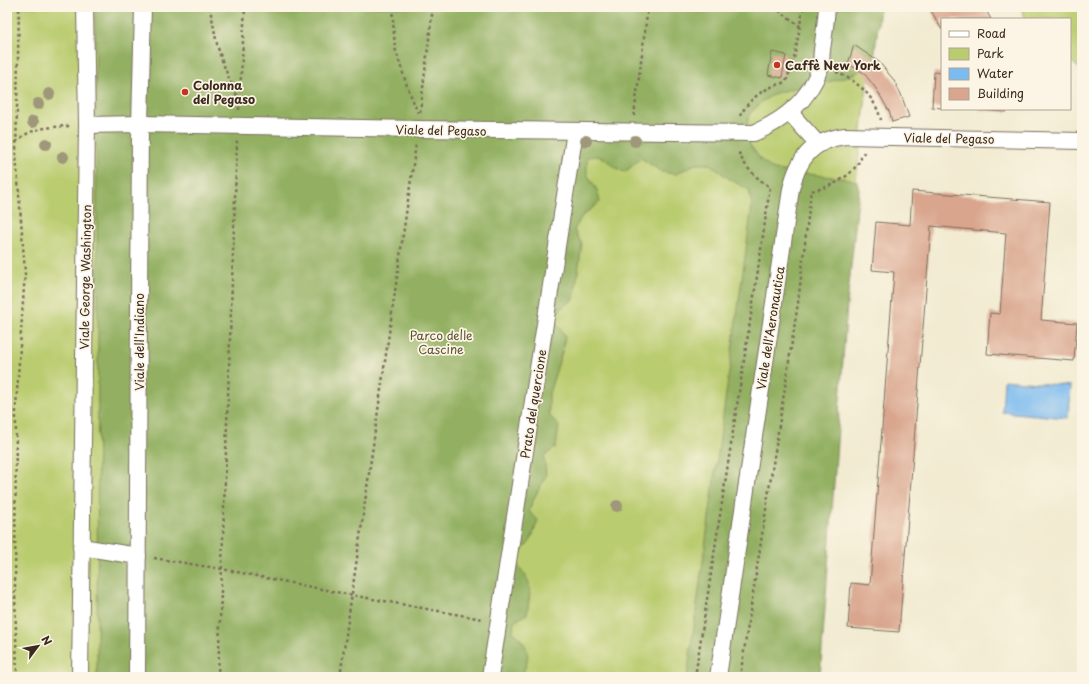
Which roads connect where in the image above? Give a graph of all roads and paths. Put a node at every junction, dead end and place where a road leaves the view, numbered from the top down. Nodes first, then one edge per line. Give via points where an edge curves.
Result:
1 (19, 7) edge
2 (85, 7) edge
3 (143, 7) edge
4 (209, 7) edge
5 (245, 7) edge
6 (392, 7) edge
7 (433, 7) edge
8 (648, 7) edge
9 (774, 7) edge
10 (803, 7) edge
11 (827, 7) edge
12 (800, 26) junction
13 (834, 71) dead end
14 (240, 99) junction
15 (790, 113) junction
16 (140, 124) junction
17 (87, 125) junction
18 (238, 126) junction
19 (418, 129) junction
20 (575, 131) junction
21 (632, 132) junction
22 (736, 134) junction
23 (866, 136) junction
24 (882, 137) junction
25 (1082, 141) edge
26 (16, 142) junction
27 (818, 144) junction
28 (81, 547) junction
29 (138, 556) junction
30 (222, 568) junction
31 (351, 595) junction
32 (499, 622) junction
33 (17, 677) edge
34 (80, 677) edge
35 (137, 677) edge
36 (218, 677) edge
37 (340, 677) edge
38 (490, 677) edge
39 (695, 677) edge
40 (718, 677) edge
41 (740, 677) edge

1 - 26 path
2 - 17 street, Viale George Washington
3 - 16 street, Viale dell'Indiano
4 - 14 path via 222,62
5 - 14 path
6 - 7 path via 395,48 420,117
8 - 21 path
9 - 12 path
10 - 12 path
11 - 15 street via 820,68 800,103
12 - 22 path via 795,55 786,82 769,88 749,102 737,121
13 - 24 path via 854,81 871,98 882,124
14 - 18 path
15 - 22 street, Viale del Pegaso via 772,126 754,133
15 - 27 street
16 - 17 street, Viale del Pegaso
16 - 18 street, Viale del Pegaso
16 - 29 street, Viale dell'Indiano
17 - 26 path via 45,128 21,137
17 - 28 street, Viale George Washington
18 - 19 street, Viale del Pegaso
18 - 30 path
19 - 20 street, Viale del Pegaso
19 - 31 path
20 - 21 street, Viale del Pegaso
20 - 32 street, Prato del quercione
21 - 22 street, Viale del Pegaso
22 - 39 path via 743,162 770,186
23 - 24 street, Viale del Pegaso
23 - 27 street, Viale del Pegaso via 831,138
23 - 41 path via 864,150 854,169 834,185 811,191 798,303
24 - 25 street, Viale del Pegaso
26 - 33 path via 25,272 16,407
27 - 40 street, Viale dell'Aeronautica via 802,160 794,175 791,189
28 - 29 street
28 - 34 street, Viale George Washington
29 - 30 path
29 - 35 street, Viale dell'Indiano
30 - 31 path
30 - 36 path
31 - 32 path
31 - 37 path
32 - 38 street, Prato del quercione

